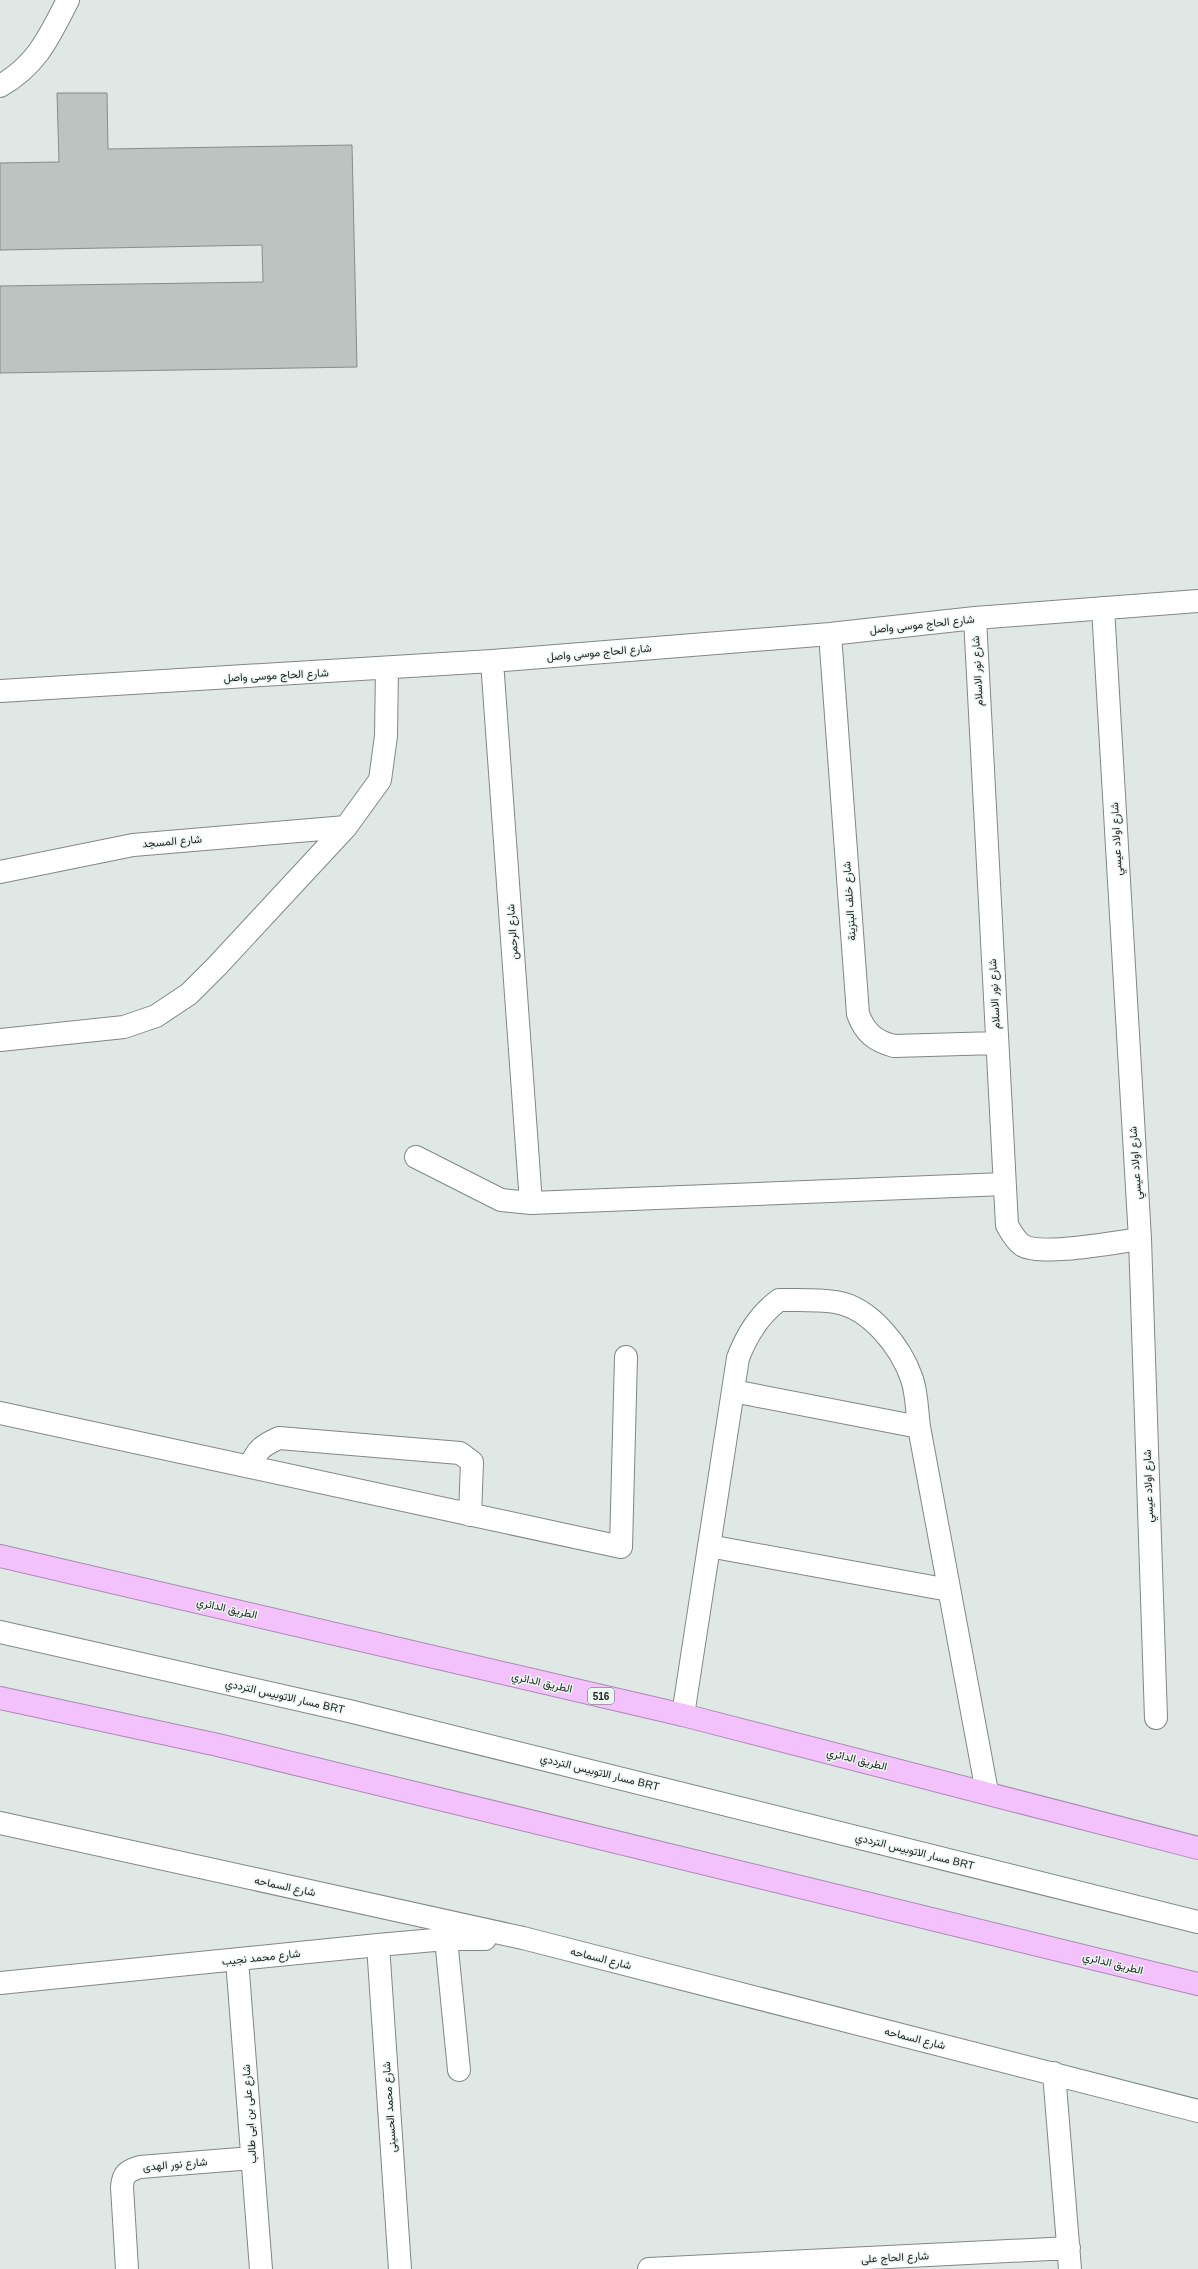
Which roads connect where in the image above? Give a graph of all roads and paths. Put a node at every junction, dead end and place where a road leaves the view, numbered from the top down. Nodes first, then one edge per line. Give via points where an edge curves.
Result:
1 (68, 0) edge
2 (0, 86) edge
3 (1198, 601) edge
4 (1103, 608) junction
5 (975, 618) junction
6 (830, 634) junction
7 (492, 661) junction
8 (388, 668) junction
9 (0, 691) edge
10 (346, 827) junction
11 (0, 872) edge
12 (0, 1040) edge
13 (997, 1043) junction
14 (416, 1157) dead end
15 (1004, 1184) junction
16 (531, 1203) junction
17 (1140, 1239) junction
18 (626, 1358) dead end
19 (733, 1391) junction
20 (0, 1414) edge
21 (919, 1427) junction
22 (251, 1468) junction
23 (470, 1515) junction
24 (709, 1546) junction
25 (0, 1556) edge
26 (949, 1590) junction
27 (0, 1632) edge
28 (0, 1698) edge
29 (683, 1715) junction
30 (1156, 1718) dead end
31 (987, 1792) junction
32 (0, 1823) edge
33 (1198, 1848) edge
34 (1198, 1922) edge
35 (523, 1938) junction
36 (446, 1939) junction
37 (378, 1945) junction
38 (238, 1960) junction
39 (0, 1983) edge
40 (1198, 1984) edge
41 (460, 2070) dead end
42 (1054, 2073) junction
43 (1198, 2111) edge
44 (252, 2158) junction
45 (1069, 2258) edge
46 (127, 2269) edge
47 (261, 2269) edge
48 (400, 2269) edge
49 (649, 2269) edge

1 - 2 street via 44,48 16,77
3 - 4 street, شارع الحاج موسى واصل
4 - 5 street, شارع الحاج موسى واصل
4 - 17 street, شارع اولاد عيسي
5 - 6 street, شارع الحاج موسى واصل
5 - 13 street, شارع نور الاسلام
6 - 7 street, شارع الحاج موسى واصل
6 - 13 street, شارع خلف البنزينة via 858,1014 871,1036 882,1043 894,1046
7 - 8 street, شارع الحاج موسى واصل
7 - 16 street, شارع الرحمن
8 - 9 street, شارع الحاج موسى واصل
8 - 10 street via 386,736 380,780
10 - 11 street, شارع المسجد via 133,845
10 - 12 street via 189,994 156,1016 124,1027
13 - 15 street, شارع نور الاسلام
14 - 16 street via 501,1200
15 - 16 street
15 - 17 street, شارع نور الاسلام via 1007,1225 1022,1245 1050,1250
17 - 30 street, شارع اولاد عيسي
18 - 23 street via 621,1547
19 - 21 street
19 - 21 street via 738,1358 746,1336 769,1308 779,1300 836,1302 866,1317 893,1343 905,1361 912,1380
19 - 24 street
20 - 22 street
21 - 26 street
22 - 23 street
22 - 23 street via 257,1452 266,1443 279,1438 460,1453 472,1462
24 - 26 street
24 - 29 street
25 - 29 highway, الطريق الدائري / 516
26 - 31 street
27 - 34 street, مسار الاتوبيس الترددي BRT via 349,1711
28 - 40 highway, الطريق الدائري via 218,1745
29 - 31 highway, الطريق الدائري / 516
31 - 33 highway, الطريق الدائري / 516
32 - 35 street, شارع السماحه
35 - 36 street, شارع محمد نجيب
35 - 42 street, شارع السماحه
36 - 37 street, شارع محمد نجيب
36 - 41 street
37 - 38 street, شارع محمد نجيب
37 - 48 street, شارع محمد الحسينى
38 - 39 street, شارع محمد نجيب
38 - 44 street, شارع على بن ابى طالب
42 - 43 street, شارع السماحه
42 - 45 street
44 - 46 street, شارع نور الهدى via 140,2167 123,2175
44 - 47 street, شارع على بن ابى طالب
45 - 49 street, شارع الحاج على

